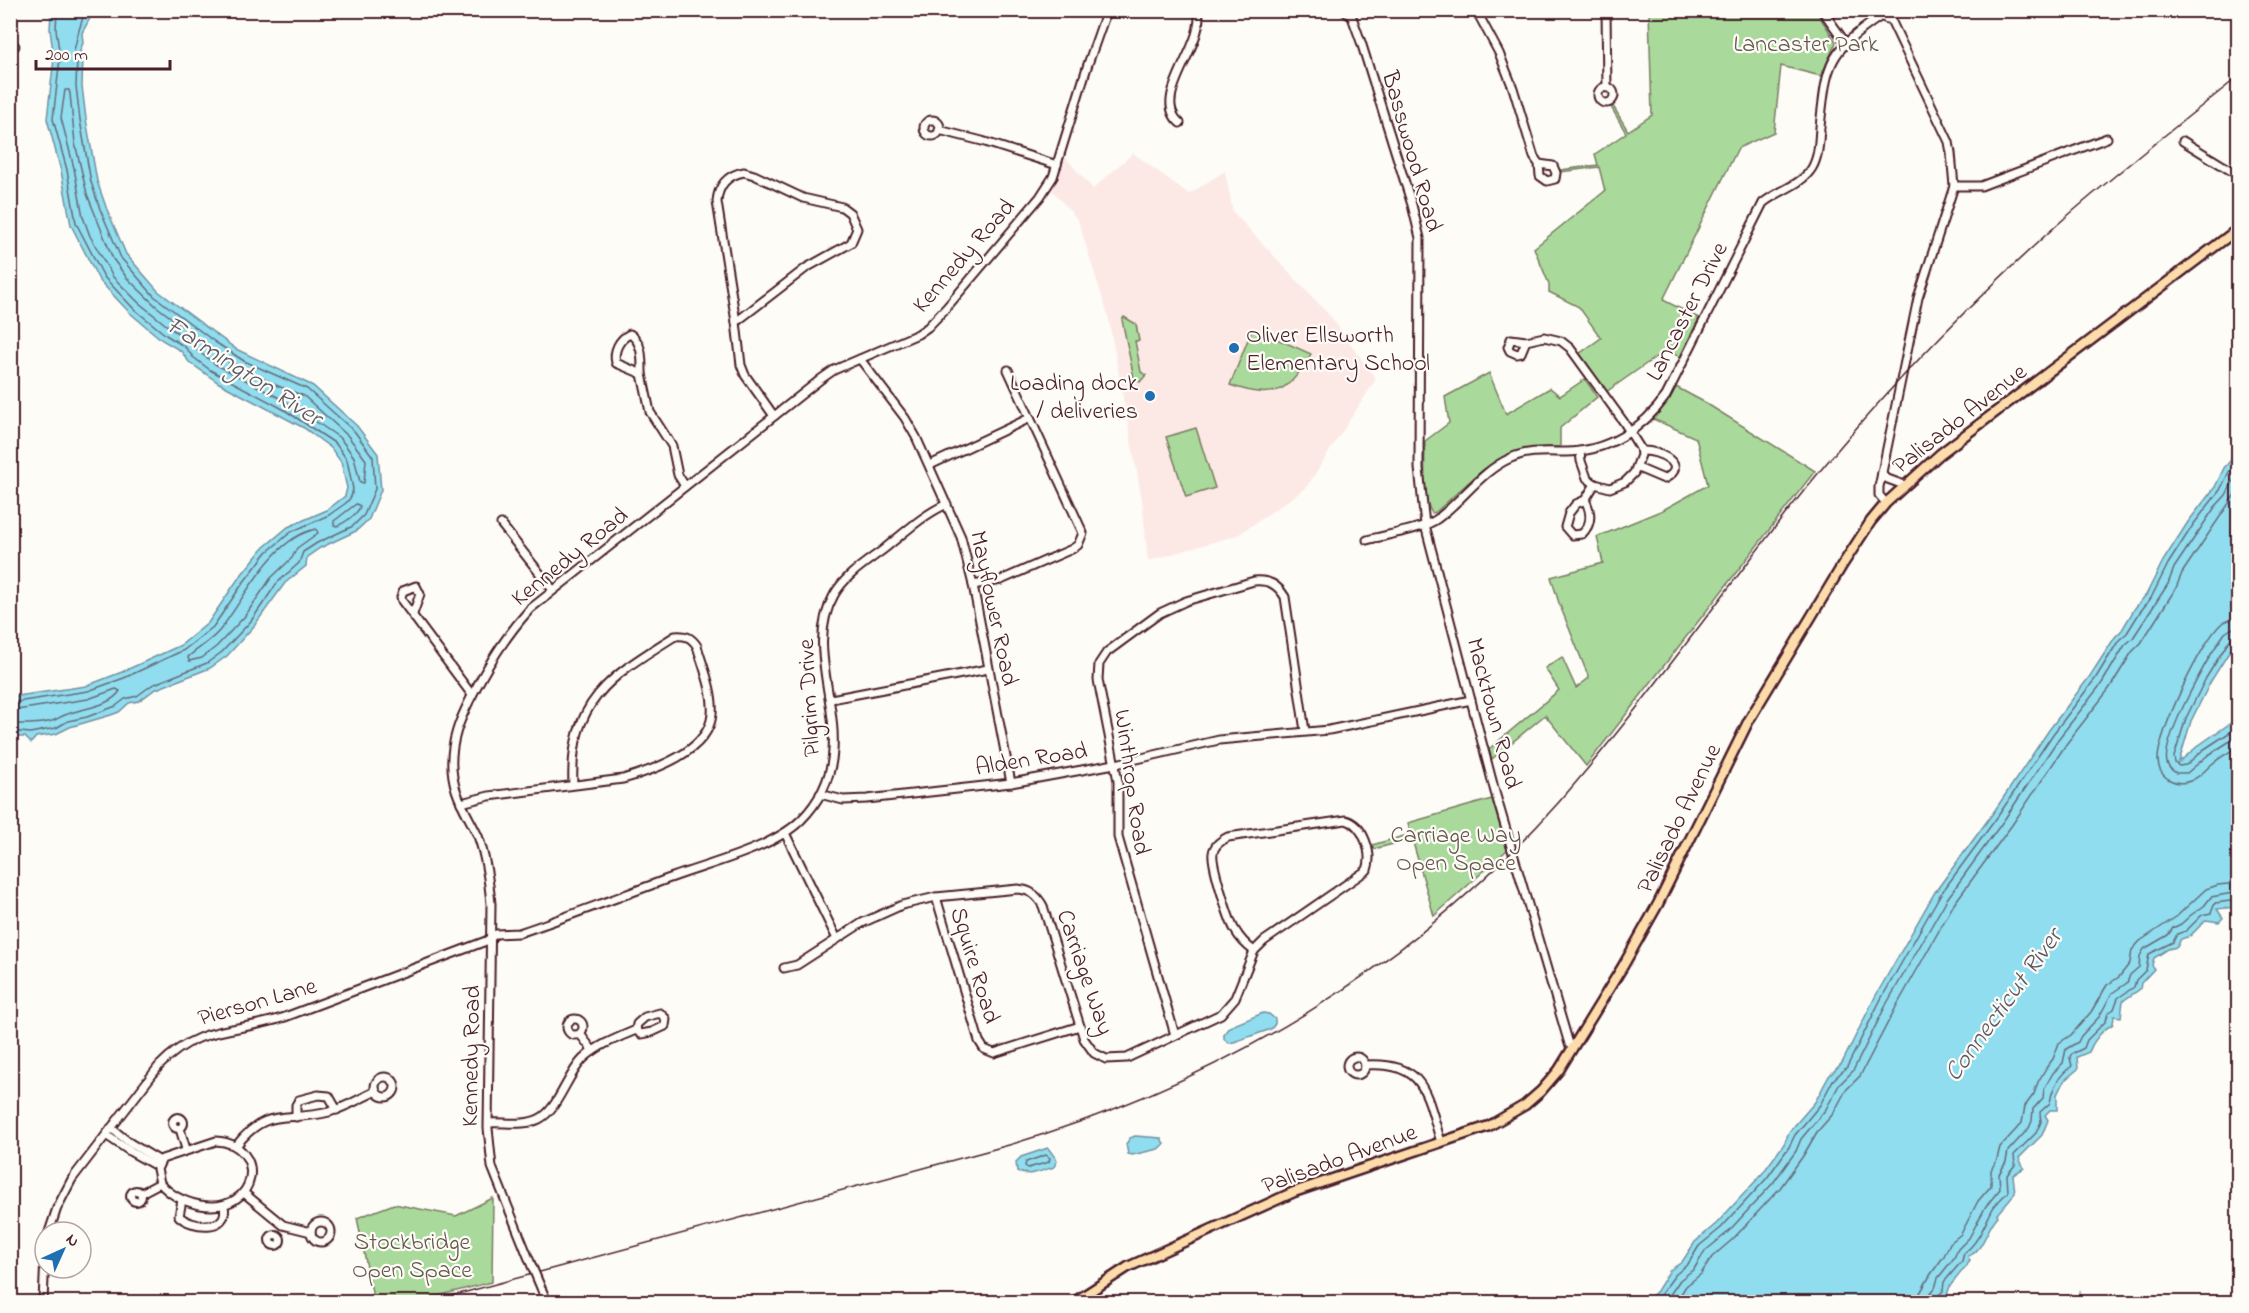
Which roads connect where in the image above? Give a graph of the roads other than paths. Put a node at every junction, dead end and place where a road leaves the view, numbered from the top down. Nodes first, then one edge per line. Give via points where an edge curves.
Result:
1 (1107, 10) edge
2 (1198, 10) edge
3 (1343, 10) edge
4 (1358, 10) edge
5 (1476, 10) edge
6 (1606, 10) edge
7 (1822, 10) edge
8 (1880, 13) edge
9 (1892, 14) edge
10 (1352, 17) junction
11 (1845, 42) junction
12 (1607, 88) dead end
13 (1180, 123) dead end
14 (939, 130) dead end
15 (2107, 138) dead end
16 (2183, 141) dead end
17 (1539, 164) dead end
18 (1057, 165) junction
19 (2238, 175) edge
20 (1954, 186) junction
21 (2238, 229) edge
22 (736, 322) junction
23 (1526, 341) dead end
24 (860, 359) junction
25 (1008, 370) dead end
26 (642, 374) junction
27 (774, 416) junction
28 (1419, 417) joint
29 (1030, 418) junction
30 (1630, 432) junction
31 (1642, 450) junction
32 (1580, 451) junction
33 (930, 465) junction
34 (1638, 468) junction
35 (1882, 473) junction
36 (1595, 484) junction
37 (1904, 485) junction
38 (685, 486) junction
39 (1585, 500) junction
40 (1886, 503) junction
41 (947, 504) junction
42 (501, 524) dead end
43 (1425, 525) junction
44 (1367, 540) dead end
45 (973, 585) junction
46 (553, 590) junction
47 (413, 614) dead end
48 (988, 669) junction
49 (472, 695) junction
50 (831, 699) junction
51 (1471, 700) junction
52 (1305, 731) junction
53 (1114, 764) junction
54 (1011, 783) junction
55 (573, 785) junction
56 (820, 794) junction
57 (461, 803) junction
58 (785, 832) junction
59 (936, 897) junction
60 (491, 937) junction
61 (837, 939) junction
62 (1254, 951) junction
63 (784, 968) dead end
64 (1080, 1026) junction
65 (636, 1030) dead end
66 (580, 1034) dead end
67 (1175, 1035) junction
68 (1574, 1047) junction
69 (593, 1051) junction
70 (1365, 1065) dead end
71 (376, 1091) dead end
72 (337, 1110) junction
73 (296, 1117) junction
74 (489, 1123) junction
75 (111, 1128) junction
76 (180, 1129) dead end
77 (106, 1135) junction
78 (1441, 1142) junction
79 (236, 1146) junction
80 (186, 1149) junction
81 (159, 1164) junction
82 (159, 1183) junction
83 (141, 1193) dead end
84 (244, 1193) junction
85 (182, 1200) junction
86 (224, 1206) junction
87 (53, 1220) edge
88 (284, 1225) junction
89 (311, 1232) dead end
90 (277, 1235) dead end
91 (44, 1280) edge
92 (43, 1302) edge
93 (547, 1302) edge
94 (1074, 1302) edge

1 - 18 street, Kennedy Road
2 - 13 street via 1200,27 1196,40 1171,96 1171,112
3 - 10 street
4 - 10 street
5 - 17 street via 1499,53
6 - 12 street
7 - 11 street
8 - 9 street via 1886,19
8 - 11 street, Lancaster Drive
9 - 20 street via 1946,135 1952,153
10 - 28 street, Basswood Road via 1401,166 1420,238
11 - 30 street, Lancaster Drive via 1826,80 1813,166 1803,178 1763,203 1666,396 1646,421
14 - 18 street
15 - 20 street via 1987,184
16 - 19 street
18 - 24 street, Kennedy Road via 1040,197 937,318 918,334
20 - 35 street via 1918,298
21 - 37 main road, Palisado Avenue
22 - 22 street via 806,268 851,243 857,229 850,213 842,207 792,194 754,175 738,173 725,181 717,202
22 - 27 street via 745,375
23 - 30 street via 1552,338 1570,348
24 - 27 street, Kennedy Road via 828,375
24 - 33 street, Mayflower Road via 905,418
25 - 29 street
26 - 26 street via 637,340 627,334 619,341 616,363
26 - 38 street via 650,412 672,446 678,476
27 - 38 street, Kennedy Road
28 - 43 street, Macktown Road
29 - 33 street
29 - 45 street via 1082,538 1072,549 1012,576
30 - 31 street
30 - 32 street, Lancaster Drive
31 - 34 street
31 - 34 street via 1665,455 1672,464 1672,473 1664,479
32 - 36 street via 1587,478
32 - 43 street, Lancaster Drive via 1512,457
33 - 41 street, Mayflower Road
34 - 36 street via 1617,486
35 - 37 street
35 - 40 street via 1878,492
36 - 39 street
37 - 40 main road, Palisado Avenue
38 - 46 street, Kennedy Road
39 - 39 street via 1590,522 1582,534 1572,535 1564,522 1576,504
40 - 68 main road, Palisado Avenue via 1854,546 1749,720 1658,904
41 - 45 street, Mayflower Road via 961,537
41 - 50 street, Pilgrim Drive via 877,554 834,594 822,634
42 - 46 street
43 - 44 street, Lancaster Drive
43 - 51 street, Macktown Road
45 - 48 street, Mayflower Road
46 - 49 street, Kennedy Road via 512,628
47 - 49 street
48 - 50 street
48 - 54 street, Mayflower Road
49 - 57 street, Kennedy Road via 459,721 453,747 453,774
50 - 56 street, Pilgrim Drive via 833,753
51 - 52 street, Alden Road via 1354,725
51 - 68 street, Macktown Road via 1569,1044
52 - 53 street, Alden Road via 1229,738
52 - 53 street, Winthrop Road via 1285,597 1274,584 1254,581 1168,607 1107,652 1099,664 1098,680
53 - 54 street, Alden Road
53 - 67 street, Winthrop Road via 1119,794 1118,837
54 - 56 street, Alden Road via 867,799 843,800
55 - 55 street via 643,773 683,755 703,736 711,722 712,706 693,640 685,635 675,636 604,686 591,703 575,743
55 - 57 street
56 - 58 street, Pilgrim Drive via 801,820
57 - 60 street, Kennedy Road via 478,836 488,874
58 - 60 street, Pilgrim Drive via 534,928
58 - 61 street
59 - 61 street, Carriage Way via 902,905
59 - 64 street, Carriage Way via 1018,889 1033,894 1043,906
59 - 64 street, Squire Road via 981,1047 994,1053
60 - 74 street, Kennedy Road
60 - 75 street, Pierson Lane via 285,1017 214,1031 188,1042 159,1066
61 - 63 street, Carriage Way via 797,965
62 - 62 street, Carriage Way via 1367,870 1369,856 1362,833 1354,823 1346,820 1312,824 1228,837 1218,844 1212,854 1231,924
62 - 67 street, Carriage Way via 1235,998 1221,1014
64 - 67 street, Carriage Way via 1088,1046 1112,1060 1127,1058
65 - 69 street
66 - 69 street
68 - 78 main road, Palisado Avenue via 1548,1084 1515,1112 1489,1126
69 - 74 street via 575,1069 541,1118
70 - 78 street via 1393,1065 1413,1075 1426,1094
71 - 72 street
72 - 73 street
72 - 73 street via 329,1096 318,1095 298,1100
73 - 79 street via 260,1122
74 - 93 street, Kennedy Road, bridge via 492,1167
75 - 77 street, Pierson Lane
75 - 81 street
76 - 80 street
77 - 81 street
77 - 87 street, Pierson Lane via 68,1187
78 - 94 main road, Palisado Avenue via 1273,1201 1121,1271
79 - 80 street via 216,1141
79 - 84 street via 249,1167 250,1179
80 - 81 street
81 - 82 street
82 - 83 street
82 - 85 street
84 - 86 street
84 - 88 street
85 - 86 street
85 - 86 street via 179,1216 198,1224 221,1222
88 - 89 street
88 - 90 street
91 - 92 street

